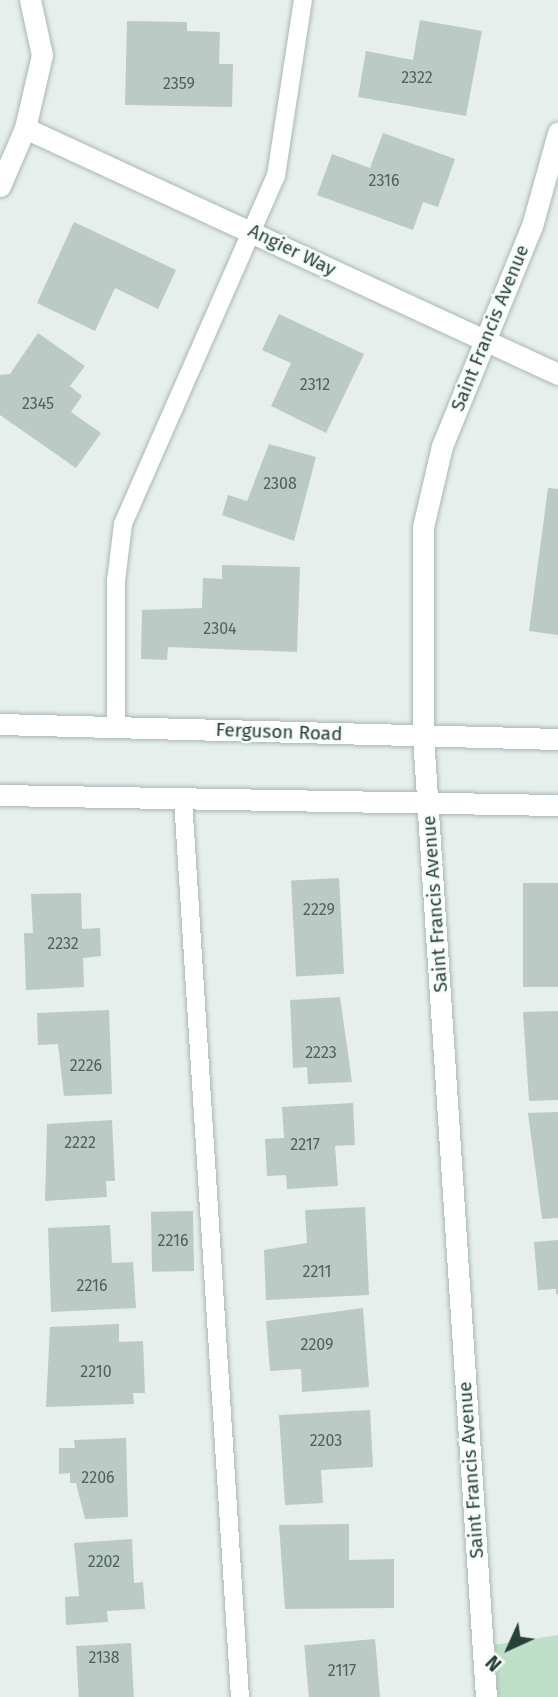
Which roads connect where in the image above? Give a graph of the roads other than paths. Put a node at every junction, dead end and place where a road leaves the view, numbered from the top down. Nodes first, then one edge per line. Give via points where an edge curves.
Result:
1 (30, 0) edge
2 (303, 0) edge
3 (25, 128) junction
4 (558, 133) edge
5 (0, 186) edge
6 (257, 233) junction
7 (484, 343) junction
8 (558, 374) edge
9 (0, 724) edge
10 (116, 727) junction
11 (423, 736) junction
12 (558, 739) edge
13 (0, 795) edge
14 (183, 799) junction
15 (429, 802) junction
16 (558, 805) edge
17 (240, 1697) edge
18 (486, 1697) edge

1 - 3 street via 42,55
2 - 6 lane via 276,176
3 - 5 street
3 - 6 street, Angier Way
4 - 7 street, Saint Francis Avenue via 532,226
6 - 7 street, Angier Way
6 - 10 lane via 123,524 116,581
7 - 8 street, Angier Way
7 - 11 street, Saint Francis Avenue via 442,446 423,527
9 - 10 street, Ferguson Road
10 - 11 street, Ferguson Road
11 - 12 street, Ferguson Road
11 - 15 street, Saint Francis Avenue
13 - 14 street
14 - 15 street
14 - 17 lane
15 - 16 street
15 - 18 street, Saint Francis Avenue

